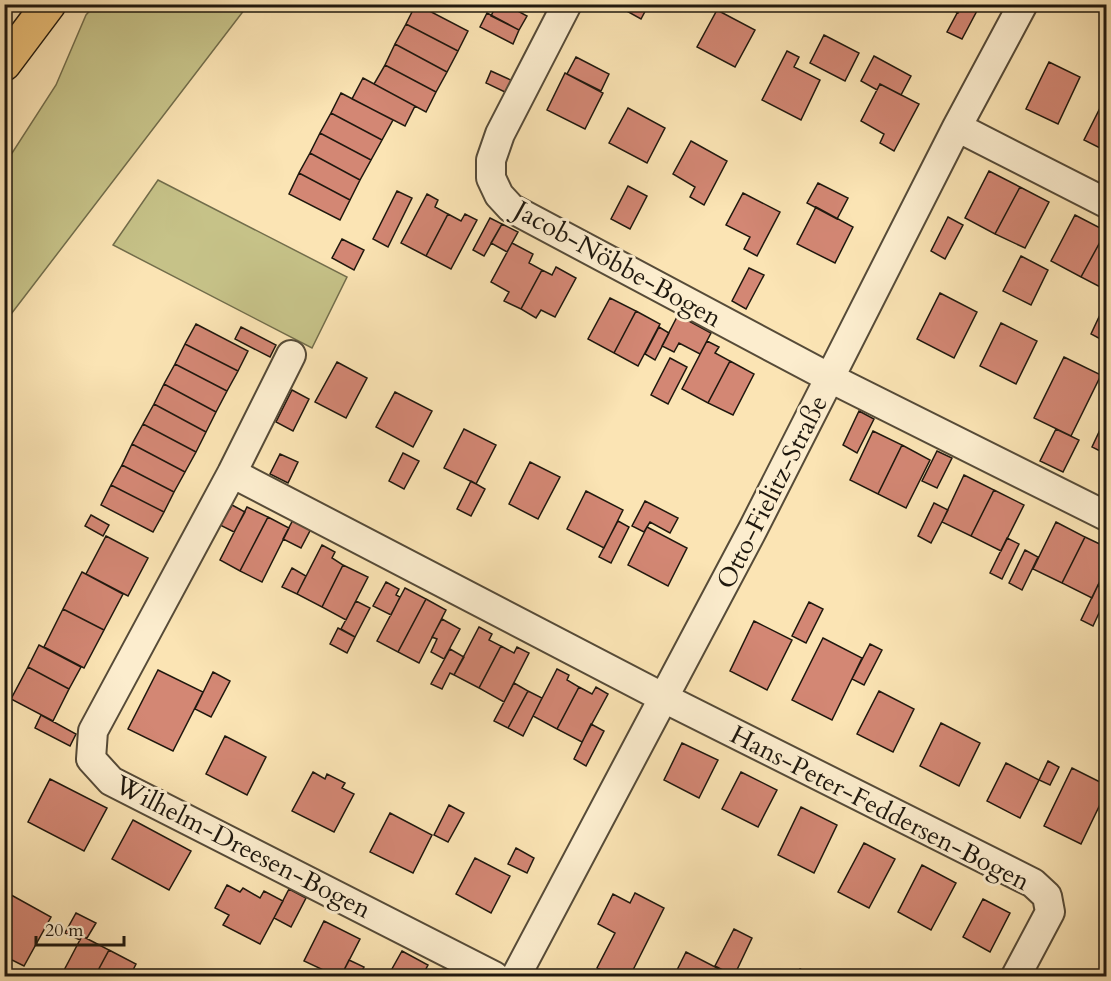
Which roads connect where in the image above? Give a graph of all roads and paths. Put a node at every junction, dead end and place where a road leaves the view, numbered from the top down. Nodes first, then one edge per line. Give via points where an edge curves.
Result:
1 (49, 4) edge
2 (567, 4) edge
3 (1023, 4) edge
4 (4, 64) edge
5 (957, 127) junction
6 (1107, 203) edge
7 (291, 355) dead end
8 (830, 378) junction
9 (232, 472) junction
10 (1107, 516) edge
11 (664, 698) junction
12 (495, 976) edge
13 (516, 976) edge
14 (1016, 976) edge

1 - 4 highway
2 - 8 street, Jacob-Nöbbe-Bogen via 500,134 491,160 491,178 499,195 511,208
3 - 5 street, Otto-Fielitz-Straße
5 - 6 street
5 - 8 street, Otto-Fielitz-Straße
7 - 9 street, Wilhelm-Dreesen-Bogen
8 - 10 street, Jacob-Nöbbe-Bogen
8 - 11 street, Otto-Fielitz-Straße
9 - 11 street
9 - 12 street, Wilhelm-Dreesen-Bogen via 93,731 91,759 111,782
11 - 13 street, Otto-Fielitz-Straße
11 - 14 street, Hans-Peter-Feddersen-Bogen via 1033,883 1047,896 1050,912

